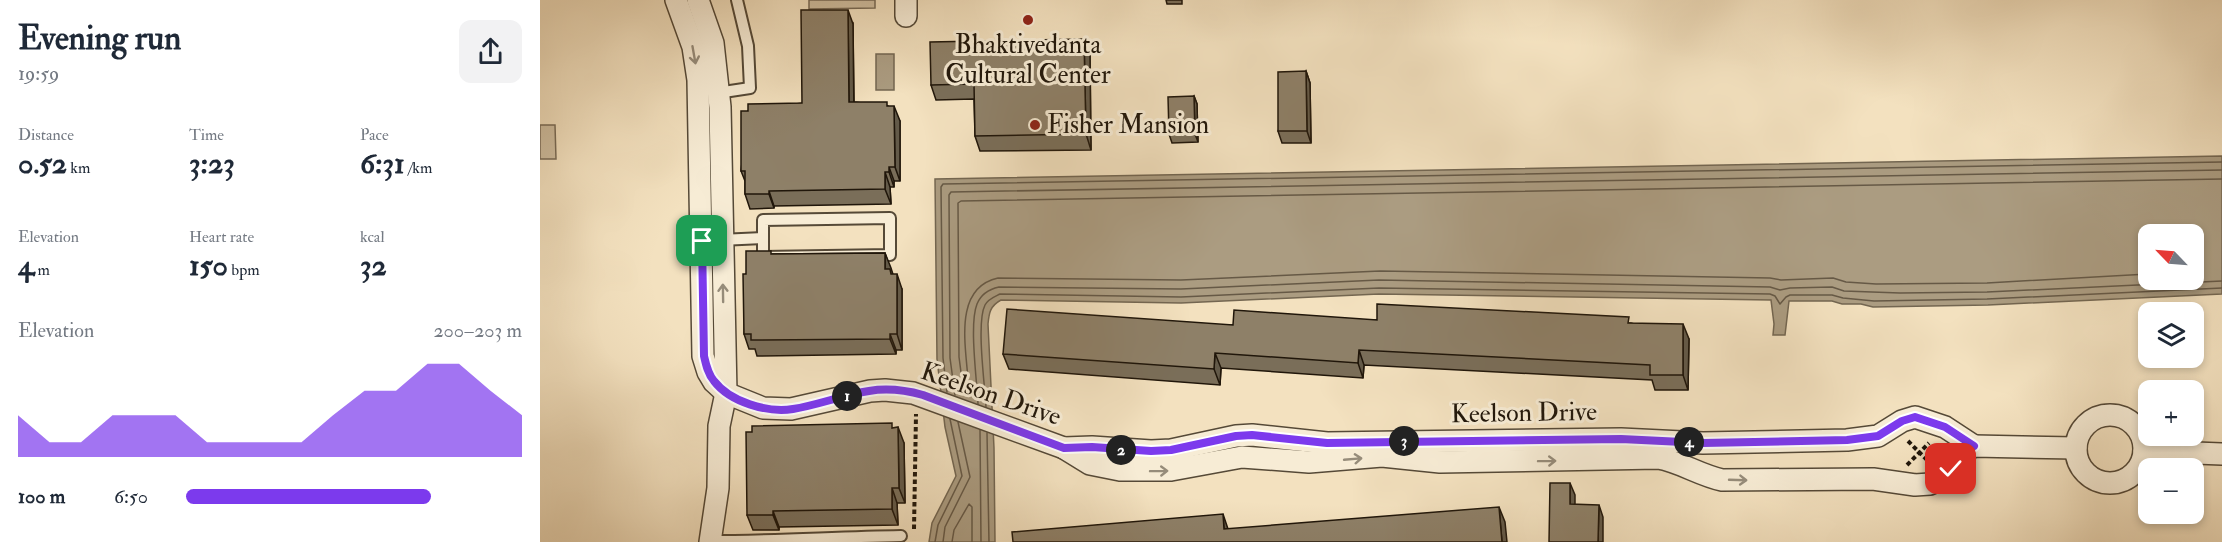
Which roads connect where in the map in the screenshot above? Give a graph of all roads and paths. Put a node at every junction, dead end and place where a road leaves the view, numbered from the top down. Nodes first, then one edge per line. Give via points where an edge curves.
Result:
1 (737, 0) edge
2 (680, 1) edge
3 (709, 94) junction
4 (763, 238) junction
5 (712, 240) junction
6 (726, 393) junction
7 (919, 403) junction
8 (1906, 440) dead end
9 (1932, 440) dead end
10 (1974, 446) junction
11 (1064, 448) junction
12 (2076, 448) junction
13 (2144, 451) junction
14 (1920, 452) junction
15 (2222, 454) edge
16 (1932, 465) dead end
17 (1905, 467) dead end
18 (914, 530) dead end
19 (901, 536) dead end
20 (710, 542) edge

1 - 3 lane via 748,46 750,88
2 - 3 street via 713,43
3 - 5 street
4 - 4 lane via 763,220 890,218 890,255 763,257
4 - 5 lane
5 - 6 street via 713,320
6 - 7 street, Keelson Drive via 763,408 791,409 870,391 900,390
6 - 20 street via 719,426 718,488
7 - 11 street, Keelson Drive via 1000,423
7 - 18 path
8 - 14 path
9 - 14 path
10 - 11 street, Keelson Drive via 1945,427 1915,417 1878,436 1847,440 1327,443 1252,435 1171,450
11 -> 10 street, Keelson Drive via 1090,464 1142,471 1171,470 1242,457 1309,462 1382,456 1440,462 1658,458 1722,480 1874,478 1915,485 1939,480
10 - 12 street
12 - 13 street via 2086,473 2109,483 2132,476
12 - 13 street via 2087,425 2111,415 2134,424
13 - 15 street
14 - 16 path
14 - 17 path
19 - 20 lane

